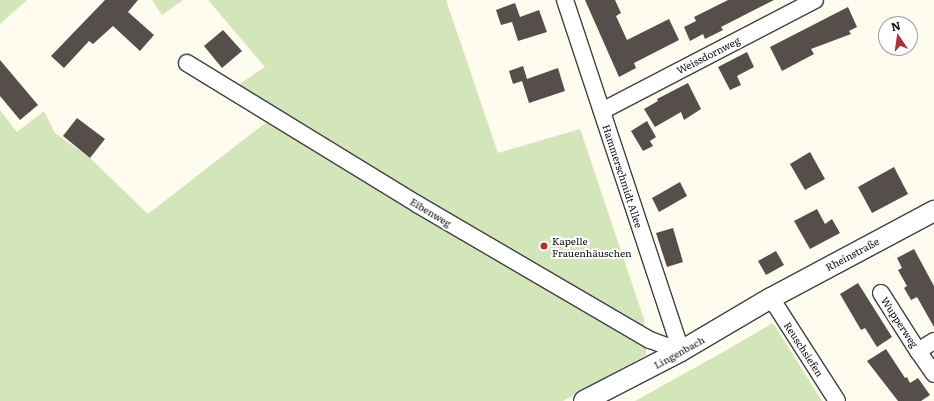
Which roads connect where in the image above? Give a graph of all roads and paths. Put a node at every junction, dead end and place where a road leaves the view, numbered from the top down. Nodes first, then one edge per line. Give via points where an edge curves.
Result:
1 (565, 0) edge
2 (815, 0) edge
3 (187, 63) dead end
4 (602, 111) junction
5 (934, 210) edge
6 (881, 293) dead end
7 (770, 298) junction
8 (934, 340) edge
9 (681, 351) junction
10 (918, 351) junction
11 (934, 374) edge
12 (584, 401) edge
13 (837, 401) edge

1 - 4 street, Hammerschmidt Allee
2 - 4 street, Weissdornweg
3 - 9 street, Eibenweg via 417,204 650,340
4 - 9 street, Hammerschmidt Allee
5 - 7 street, Rheinstraße
6 - 10 street, Wupperweg
7 - 9 street, Lingenbach
7 - 13 street, Reuschsiefen
8 - 10 street, Wupperweg
9 - 12 street, Lingenbach
10 - 11 street, Wupperweg

